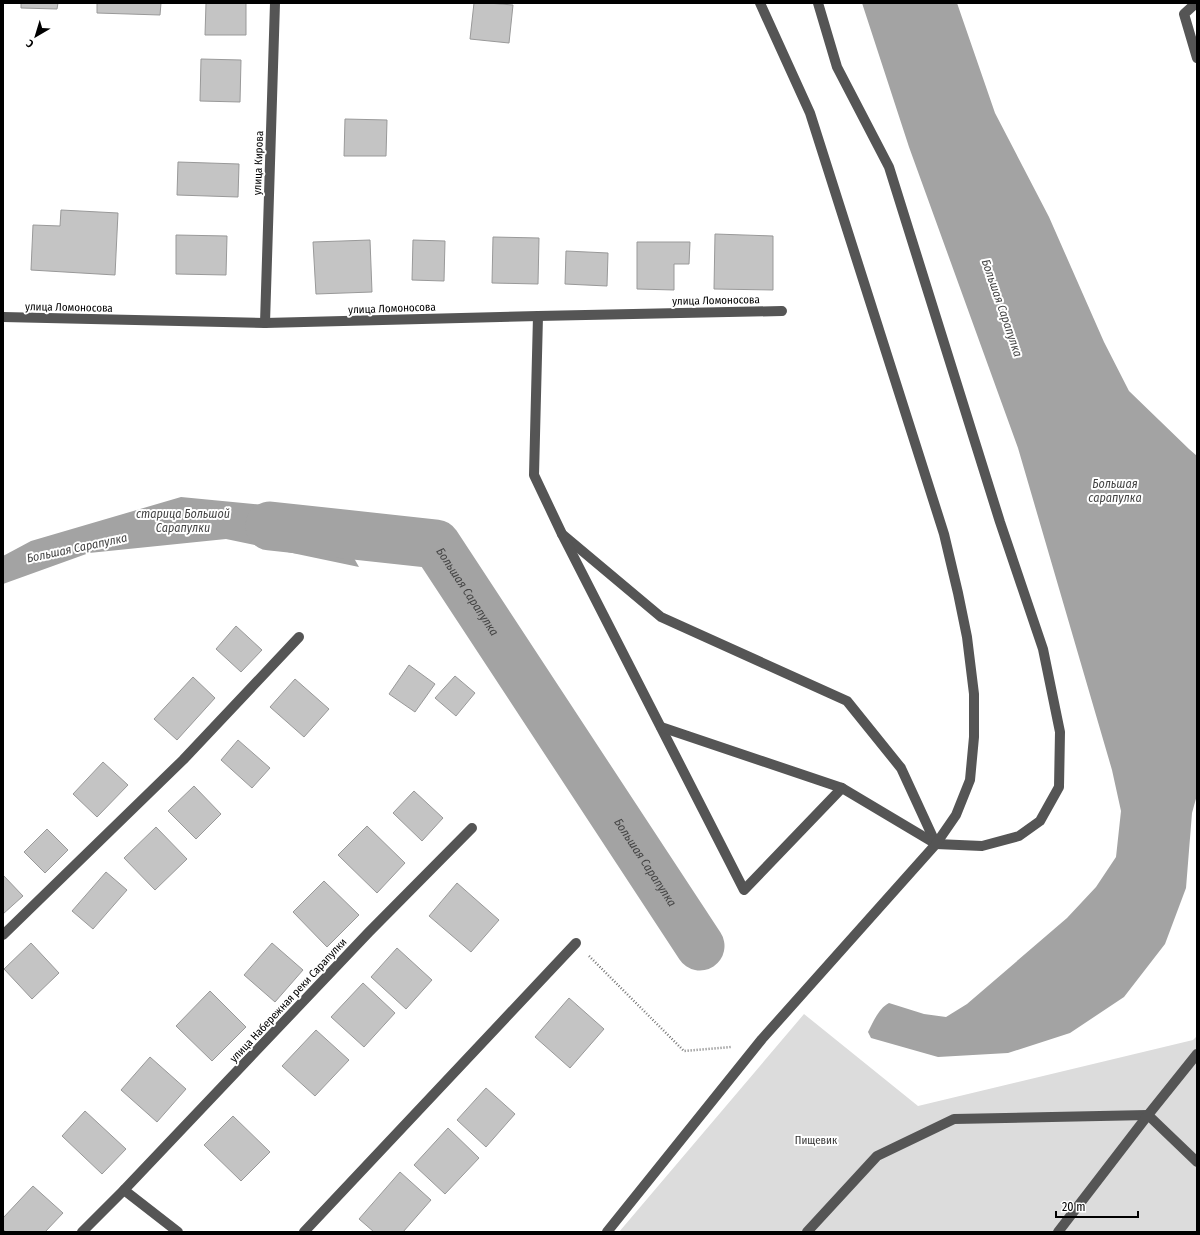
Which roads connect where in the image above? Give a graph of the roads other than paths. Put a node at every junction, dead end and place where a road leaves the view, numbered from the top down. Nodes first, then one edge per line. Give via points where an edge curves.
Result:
1 (275, 3) edge
2 (760, 3) edge
3 (818, 3) edge
4 (1196, 3) edge
5 (1197, 58) edge
6 (782, 311) dead end
7 (538, 316) junction
8 (3, 317) edge
9 (265, 323) junction
10 (562, 534) junction
11 (299, 636) dead end
12 (661, 727) junction
13 (842, 788) junction
14 (472, 828) dead end
15 (936, 844) junction
16 (3, 935) edge
17 (576, 943) road end
18 (1197, 1054) edge
19 (1148, 1116) junction
20 (1197, 1162) edge
21 (124, 1190) junction
22 (82, 1232) edge
23 (178, 1232) edge
24 (304, 1232) edge
25 (607, 1232) edge
26 (807, 1232) edge
27 (1058, 1232) edge

1 - 9 street, улица Кирова
2 - 15 street via 810,113 944,534 958,593 967,637 974,694 974,737 970,780 956,814
3 - 15 street via 837,67 888,166 1000,522 1043,649 1060,732 1059,787 1040,821 1019,836 982,846
4 - 5 street via 1184,14
6 - 7 street, улица Ломоносова
7 - 9 street, улица Ломоносова
7 - 10 street via 534,475
8 - 9 street, улица Ломоносова
10 - 12 street
10 - 15 street via 661,617 847,701 901,768
11 - 16 street via 183,760
12 - 13 street
12 - 13 street via 744,890
13 - 15 street
14 - 21 street, улица Набережная реки Сарапулки via 369,932
15 - 25 street via 762,1039
17 - 24 street
18 - 19 street
19 - 20 street
19 - 26 street via 954,1119 877,1156
19 - 27 street
21 - 22 street, улица Набережная реки Сарапулки
21 - 23 street

